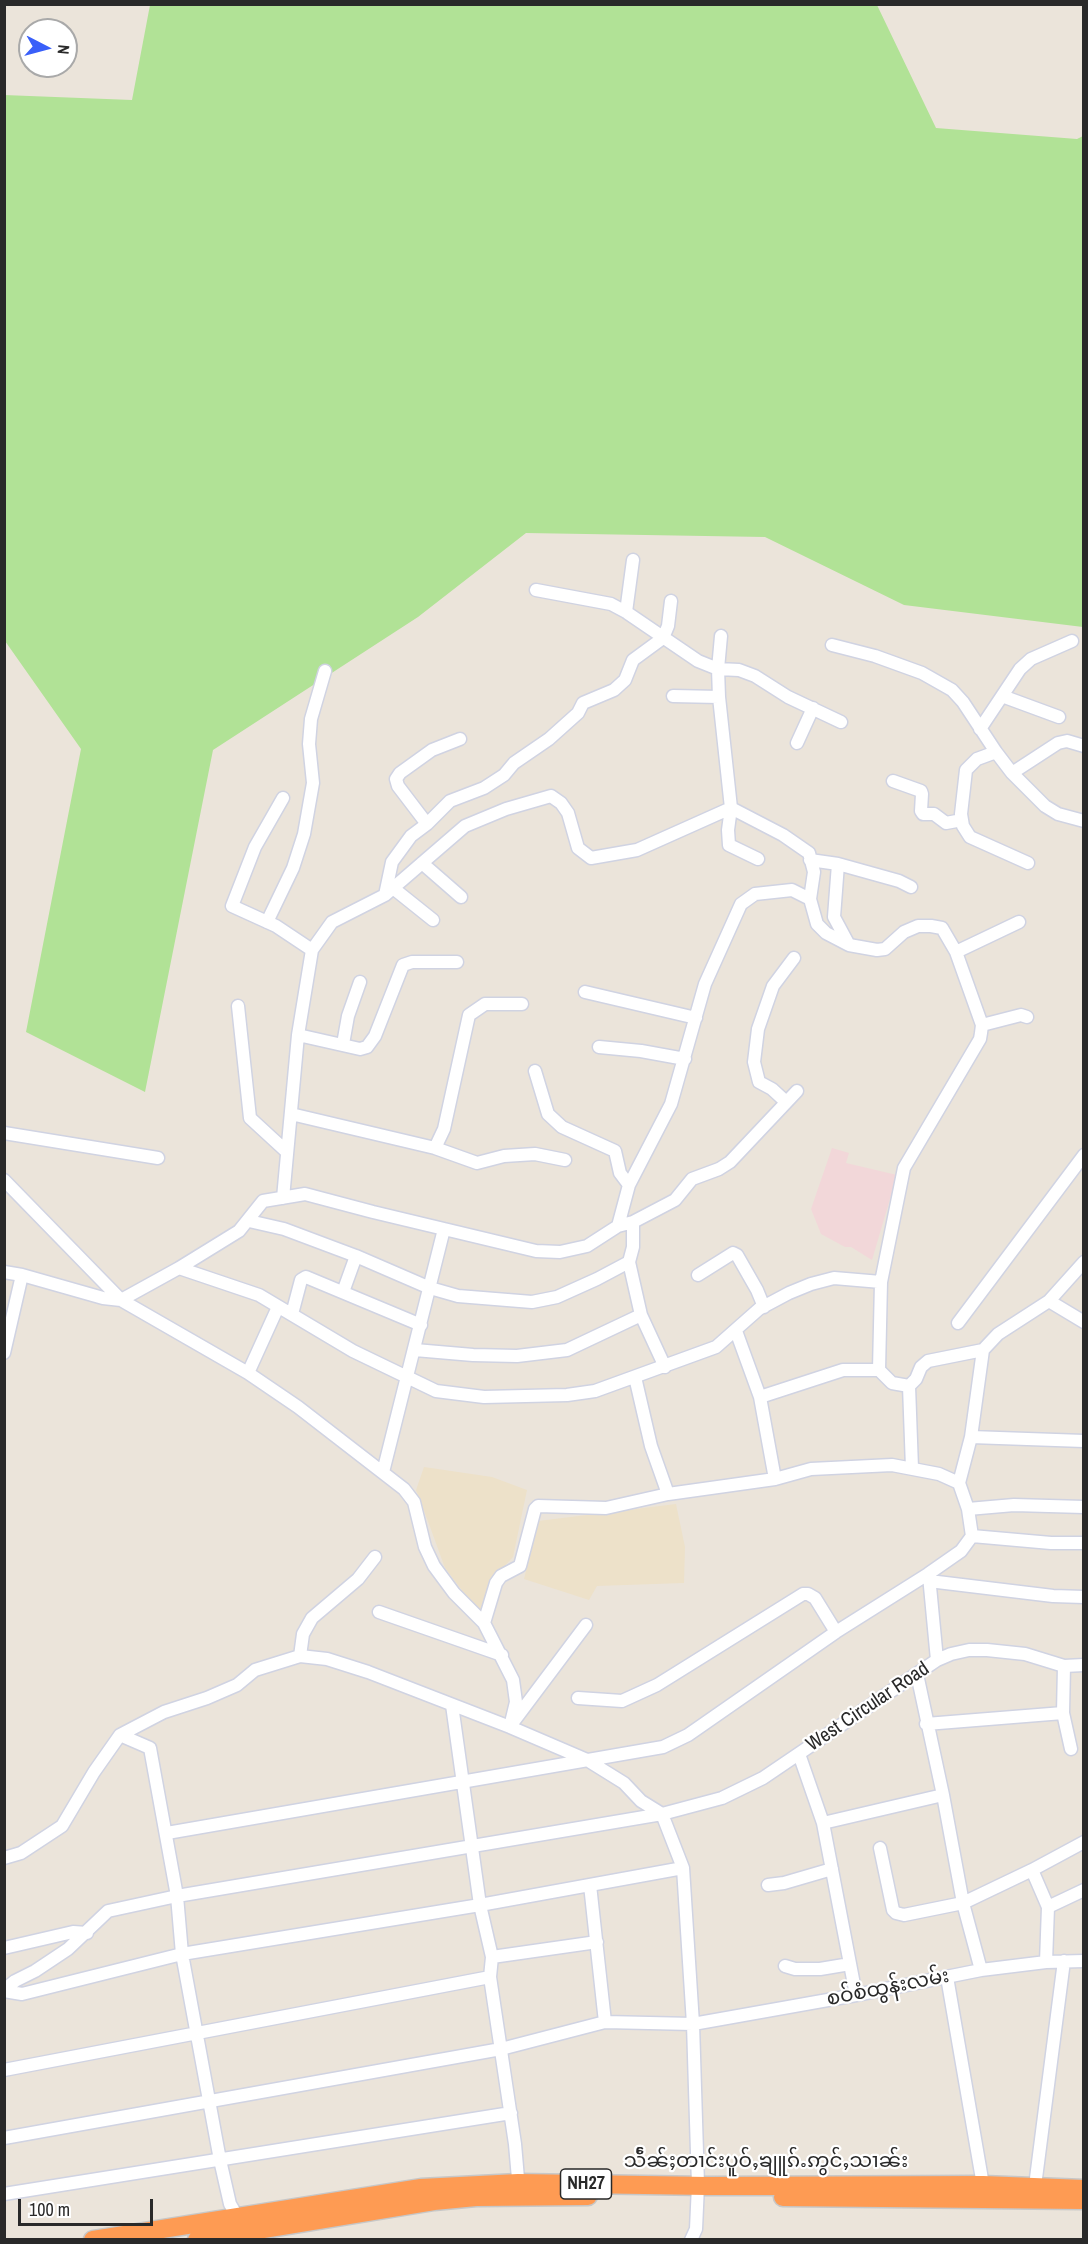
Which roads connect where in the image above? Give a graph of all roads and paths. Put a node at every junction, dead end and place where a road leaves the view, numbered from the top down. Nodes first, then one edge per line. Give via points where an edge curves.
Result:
1 (633, 560) dead end
2 (536, 590) dead end
3 (671, 601) dead end
4 (626, 612) junction
5 (721, 636) dead end
6 (663, 638) junction
7 (1072, 641) dead end
8 (832, 645) dead end
9 (718, 669) junction
10 (325, 671) dead end
11 (673, 696) dead end
12 (1002, 696) junction
13 (719, 697) junction
14 (813, 708) junction
15 (1059, 717) dead end
16 (841, 722) dead end
17 (980, 729) junction
18 (460, 739) dead end
19 (796, 743) dead end
20 (1083, 746) edge
21 (996, 752) junction
22 (1012, 773) junction
23 (893, 780) dead end
24 (283, 798) dead end
25 (731, 808) junction
26 (962, 820) junction
27 (1083, 821) edge
28 (427, 824) junction
29 (758, 860) dead end
30 (810, 860) junction
31 (423, 863) junction
32 (1028, 863) dead end
33 (838, 864) junction
34 (911, 887) dead end
35 (389, 892) junction
36 (461, 897) dead end
37 (810, 899) junction
38 (433, 920) dead end
39 (267, 922) junction
40 (1019, 922) dead end
41 (849, 945) junction
42 (312, 950) junction
43 (956, 952) junction
44 (794, 958) dead end
45 (457, 962) dead end
46 (360, 982) dead end
47 (585, 992) dead end
48 (522, 1004) dead end
49 (238, 1006) dead end
50 (1028, 1017) dead end
51 (696, 1018) junction
52 (982, 1025) junction
53 (298, 1035) junction
54 (343, 1044) junction
55 (599, 1047) dead end
56 (685, 1059) junction
57 (535, 1071) dead end
58 (797, 1091) dead end
59 (785, 1101) junction
60 (291, 1114) junction
61 (4, 1133) edge
62 (435, 1148) junction
63 (287, 1152) junction
64 (158, 1158) dead end
65 (565, 1160) dead end
66 (1081, 1164) edge
67 (4, 1180) edge
68 (629, 1185) junction
69 (283, 1198) junction
70 (249, 1221) junction
71 (633, 1222) junction
72 (618, 1226) junction
73 (444, 1229) junction
74 (356, 1256) junction
75 (629, 1262) junction
76 (1083, 1262) edge
77 (179, 1268) junction
78 (4, 1272) edge
79 (22, 1275) junction
80 (698, 1275) dead end
81 (881, 1282) junction
82 (430, 1288) junction
83 (343, 1292) junction
84 (121, 1300) junction
85 (1049, 1301) junction
86 (278, 1306) junction
87 (764, 1307) junction
88 (292, 1314) junction
89 (641, 1315) junction
90 (1083, 1322) edge
91 (958, 1323) dead end
92 (421, 1325) junction
93 (736, 1331) junction
94 (415, 1350) junction
95 (983, 1350) junction
96 (4, 1353) edge
97 (665, 1367) junction
98 (879, 1370) junction
99 (248, 1373) junction
100 (407, 1377) junction
101 (635, 1377) junction
102 (909, 1386) junction
103 (760, 1397) junction
104 (971, 1437) junction
105 (1083, 1441) edge
106 (912, 1468) junction
107 (384, 1472) junction
108 (776, 1479) junction
109 (958, 1483) junction
110 (668, 1494) junction
111 (1083, 1507) edge
112 (968, 1509) junction
113 (972, 1536) junction
114 (1083, 1543) edge
115 (375, 1557) dead end
116 (929, 1578) junction
117 (1083, 1597) edge
118 (379, 1612) dead end
119 (484, 1623) junction
120 (586, 1625) dead end
121 (836, 1632) junction
122 (502, 1655) junction
123 (300, 1656) junction
124 (937, 1660) junction
125 (1083, 1665) edge
126 (1064, 1666) junction
127 (917, 1674) junction
128 (578, 1698) dead end
129 (452, 1705) junction
130 (1063, 1713) junction
131 (926, 1724) junction
132 (510, 1727) junction
133 (120, 1735) junction
134 (1071, 1749) dead end
135 (799, 1754) junction
136 (586, 1760) junction
137 (463, 1781) junction
138 (943, 1795) junction
139 (662, 1814) junction
140 (823, 1823) junction
141 (167, 1833) junction
142 (1083, 1842) edge
143 (473, 1846) junction
144 (880, 1848) dead end
145 (4, 1858) edge
146 (683, 1868) junction
147 (832, 1869) junction
148 (1032, 1870) junction
149 (590, 1885) junction
150 (768, 1885) dead end
151 (1083, 1890) edge
152 (177, 1896) junction
153 (963, 1903) junction
154 (480, 1905) junction
155 (1048, 1907) junction
156 (87, 1933) junction
157 (597, 1942) junction
158 (4, 1948) edge
159 (182, 1954) junction
160 (492, 1957) junction
161 (1064, 1961) junction
162 (1083, 1961) edge
163 (1046, 1962) junction
164 (850, 1964) junction
165 (785, 1966) dead end
166 (981, 1970) junction
167 (490, 1977) junction
168 (947, 1977) junction
169 (4, 1991) edge
170 (856, 1995) junction
171 (605, 2022) junction
172 (693, 2024) junction
173 (196, 2032) junction
174 (501, 2049) junction
175 (4, 2070) edge
176 (209, 2101) junction
177 (511, 2113) junction
178 (4, 2138) edge
179 (220, 2160) junction
180 (983, 2185) junction
181 (1035, 2186) junction
182 (1083, 2189) edge
183 (519, 2190) junction
184 (698, 2191) junction
185 (4, 2194) edge
186 (1083, 2200) edge
187 (236, 2216) junction
188 (249, 2236) edge
189 (93, 2240) edge
190 (197, 2240) edge
191 (691, 2240) edge

1 - 4 street
2 - 4 street via 611,604
3 - 6 street
4 - 6 street
5 - 9 street
6 - 9 street
6 - 28 street via 633,660 624,680 614,690 583,703 578,713 504,775 484,788 450,801
7 - 12 street via 1031,659
8 - 17 street via 922,673 952,690
9 - 13 street
9 - 14 street via 755,676
10 - 39 street via 311,719 313,783 304,834 293,868
11 - 13 street
12 - 15 street
12 - 17 street
13 - 25 street
14 - 16 street
14 - 19 street
17 - 21 street
18 - 28 street via 432,750 396,779
20 - 22 street via 1067,741 1058,743
21 - 22 street
21 - 26 street via 976,759 966,770
22 - 27 street via 1045,806
23 - 26 street via 921,791 923,814 934,814 946,823
24 - 39 street via 255,847 232,902 232,906
25 - 29 street via 729,845
25 - 30 street via 783,835 809,853
25 - 31 street via 637,850 591,858 578,848 568,813 551,796 465,826
26 - 32 street via 970,837
28 - 35 street via 411,836 392,862
30 - 33 street
30 - 37 street via 814,872
31 - 35 street
31 - 36 street
33 - 34 street
33 - 41 street via 834,917
35 - 38 street
35 - 42 street via 332,922
37 - 41 street via 817,924
37 - 51 street via 792,890 755,894 741,904 705,984
39 - 42 street
40 - 43 street
41 - 43 street via 885,950 904,932 931,926 942,928
42 - 53 street
43 - 52 street
44 - 59 street via 772,986 758,1029 754,1062 759,1082
45 - 54 street via 403,965 371,1043 360,1049
46 - 54 street
47 - 51 street
48 - 62 street via 486,1004 469,1016 444,1129
49 - 63 street via 250,1118
50 - 52 street via 1021,1015
51 - 56 street
52 - 81 street via 980,1039 904,1168
53 - 54 street
53 - 60 street
55 - 56 street
56 - 68 street via 671,1104
57 - 68 street via 548,1114 562,1127 615,1151 620,1173
58 - 59 street
59 - 71 street via 730,1162 692,1179 675,1200
60 - 62 street
60 - 63 street
61 - 64 street
62 - 65 street via 477,1163 536,1154
63 - 69 street
66 - 91 street
67 - 84 street
68 - 72 street
69 - 70 street via 263,1201
69 - 73 street via 305,1194
70 - 74 street via 284,1229
70 - 77 street
71 - 72 street
71 - 75 street
72 - 73 street via 586,1246 560,1252 536,1251
73 - 82 street
74 - 82 street
74 - 83 street
75 - 82 street via 557,1297 532,1302 458,1296
75 - 89 street
76 - 85 street
77 - 84 street
77 - 86 street via 259,1294
78 - 79 street
79 - 84 street
79 - 96 street
80 - 87 street via 732,1253 737,1255
81 - 87 street via 834,1278 789,1293
81 - 98 street
82 - 92 street
83 - 88 street via 306,1277
83 - 92 street
84 - 99 street
85 - 90 street
85 - 95 street via 998,1334
86 - 88 street
86 - 99 street
87 - 93 street
88 - 100 street via 352,1351
89 - 94 street via 567,1350 517,1356
89 - 97 street
92 - 94 street
93 - 97 street via 716,1347
93 - 103 street
94 - 100 street
95 - 102 street via 928,1361
95 - 104 street
97 - 101 street
98 - 102 street via 892,1383
98 - 103 street via 843,1370
99 - 107 street
100 - 101 street via 436,1391 484,1397 567,1395 595,1391
100 - 107 street
101 - 110 street via 651,1446
102 - 106 street
103 - 108 street
104 - 105 street
104 - 109 street
106 - 108 street via 892,1465 811,1470
106 - 109 street
107 - 119 street via 414,1502 434,1566
108 - 110 street
109 - 112 street
110 - 119 street via 606,1508 538,1506 520,1566 496,1583
111 - 112 street via 1014,1504
112 - 113 street
113 - 114 street
113 - 116 street via 961,1551
115 - 123 street via 358,1579 312,1618 303,1634
116 - 117 street
116 - 121 street
116 - 124 street
118 - 122 street
119 - 122 street
120 - 132 street
121 - 128 street via 815,1598 803,1594 657,1685 622,1701
121 - 136 street via 688,1735 663,1746
122 - 132 street via 513,1680 516,1702
123 - 129 street via 327,1659 368,1672
123 - 133 street via 255,1670 237,1685 164,1712
124 - 126 street, West Circular Road via 969,1650 987,1650 1025,1654
124 - 127 street, West Circular Road
125 - 126 street, West Circular Road
126 - 130 street
127 - 131 street
127 - 135 street, West Circular Road
129 - 132 street
129 - 137 street
130 - 131 street
130 - 134 street
131 - 138 street
132 - 136 street
133 - 141 street via 150,1748
133 - 145 street via 62,1826 21,1853
135 - 139 street, West Circular Road via 722,1798
135 - 140 street
136 - 137 street
136 - 139 street via 624,1783 641,1801
137 - 141 street
137 - 143 street
138 - 140 street
138 - 153 street
139 - 143 street, West Circular Road
139 - 146 street
140 - 147 street
141 - 152 street
142 - 148 street
143 - 152 street, West Circular Road
143 - 154 street
144 - 153 street via 896,1913 904,1915
146 - 149 street
146 - 172 street
147 - 150 street
147 - 164 street
148 - 153 street
148 - 155 street
149 - 154 street
149 - 157 street
151 - 155 street
152 - 156 street, West Circular Road via 108,1911
152 - 159 street
153 - 166 street
154 - 159 street
154 - 160 street
155 - 163 street
156 - 158 street via 72,1932
156 - 169 street, West Circular Road
157 - 160 street
157 - 171 street
159 - 169 street via 21,1994
159 - 173 street
160 - 167 street
161 - 162 street, စဝ်စံထွန်းလမ်း
161 - 163 street, စဝ်စံထွန်းလမ်း
161 - 181 street
163 - 166 street, စဝ်စံထွန်းလမ်း
164 - 165 street via 820,1969
164 - 170 street
166 - 168 street, စဝ်စံထွန်းလမ်း
167 - 173 street
167 - 174 street
168 - 170 street, စဝ်စံထွန်းလမ်း
168 - 180 street
170 - 172 street, စဝ်စံထွန်းလမ်း
171 - 172 street, စဝ်စံထွန်းလမ်း
171 - 174 street, စဝ်စံထွန်းလမ်း
172 - 184 street
173 - 175 street
173 - 176 street
174 - 176 street, စဝ်စံထွန်းလမ်း
174 - 177 street
176 - 178 street, စဝ်စံထွန်းလမ်း
176 - 179 street
177 - 179 street
177 - 183 street
179 - 185 street
179 - 187 street
180 - 181 highway, သဵႅၼ်ႈတၢင်းပူဝ်ႇၶျူၵ်ႉဢွင်ႇသၢၼ်း / NH27
180 - 184 highway, သဵႅၼ်ႈတၢင်းပူဝ်ႇၶျူၵ်ႉဢွင်ႇသၢၼ်း / NH27
181 - 182 highway, သဵႅၼ်ႈတၢင်းပူဝ်ႇၶျူၵ်ႉဢွင်ႇသၢၼ်း / NH27
183 - 184 highway, သဵႅၼ်ႈတၢင်းပူဝ်ႇၶျူၵ်ႉဢွင်ႇသၢၼ်း / NH27
183 - 187 highway, သဵႅၼ်ႈတၢင်းပူဝ်ႇၶျူၵ်ႉဢွင်ႇသၢၼ်း / NH27 via 421,2188
183 - 188 highway, သဵႅၼ်ႈတၢင်းပူဝ်ႇၶျူၵ်ႉဢွင်ႇသၢၼ်း / NH27 via 434,2201
184 - 186 highway, သဵႅၼ်ႈတၢင်းပူဝ်ႇၶျူၵ်ႉဢွင်ႇသၢၼ်း / NH27
184 - 191 street via 696,2229
187 - 188 street
187 - 189 highway, သဵႅၼ်ႈတၢင်းပူဝ်ႇၶျူၵ်ႉဢွင်ႇသၢၼ်း / NH27
188 - 190 highway, သဵႅၼ်ႈတၢင်းပူဝ်ႇၶျူၵ်ႉဢွင်ႇသၢၼ်း / NH27

